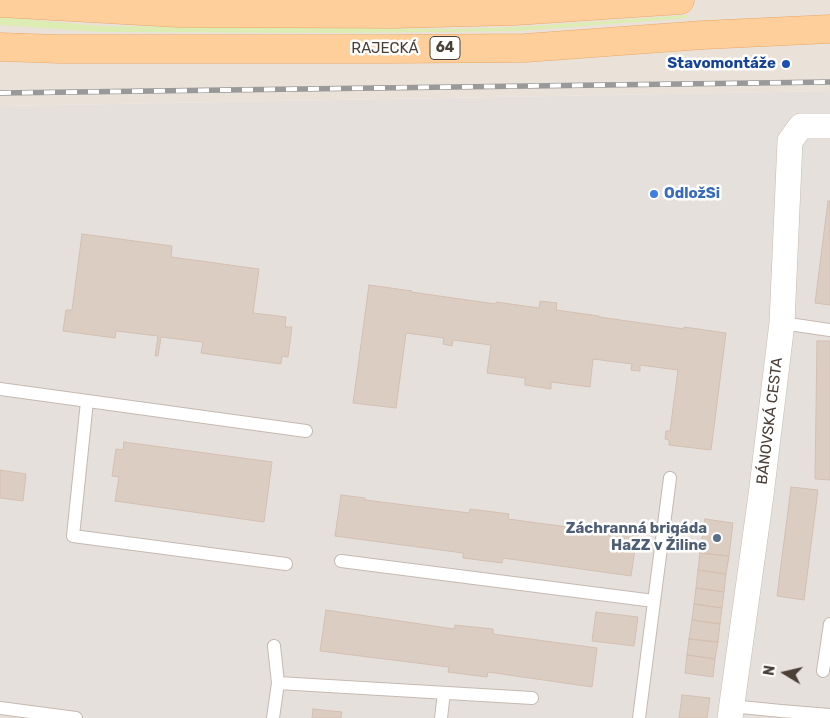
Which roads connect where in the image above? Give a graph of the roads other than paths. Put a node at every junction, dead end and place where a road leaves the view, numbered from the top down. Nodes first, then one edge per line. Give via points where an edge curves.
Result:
1 (674, 0) edge
2 (0, 3) edge
3 (830, 29) edge
4 (0, 47) edge
5 (830, 126) edge
6 (782, 323) junction
7 (830, 330) edge
8 (0, 389) edge
9 (87, 401) junction
10 (306, 431) dead end
11 (670, 478) dead end
12 (341, 560) dead end
13 (286, 564) dead end
14 (654, 601) junction
15 (830, 624) edge
16 (274, 646) dead end
17 (823, 671) dead end
18 (278, 683) junction
19 (444, 693) junction
20 (532, 698) dead end
21 (0, 708) edge
22 (730, 712) edge
23 (830, 715) edge
24 (76, 718) edge
25 (273, 718) edge
26 (441, 718) edge
27 (639, 718) edge

1 - 2 main road via 515,11 393,14 177,13
3 - 4 main road, RAJECKÁ / 64 via 525,48
5 - 6 street, BÁNOVSKÁ CESTA via 801,126 790,142
6 - 7 lane
6 - 22 street, BÁNOVSKÁ CESTA
8 - 9 lane
9 - 10 lane
9 - 13 lane via 73,536
11 - 14 lane
12 - 14 lane
14 - 27 lane
15 - 17 lane
16 - 18 lane
18 - 19 lane
18 - 25 lane
19 - 20 lane
19 - 26 lane
21 - 24 lane
22 - 23 lane via 781,711

